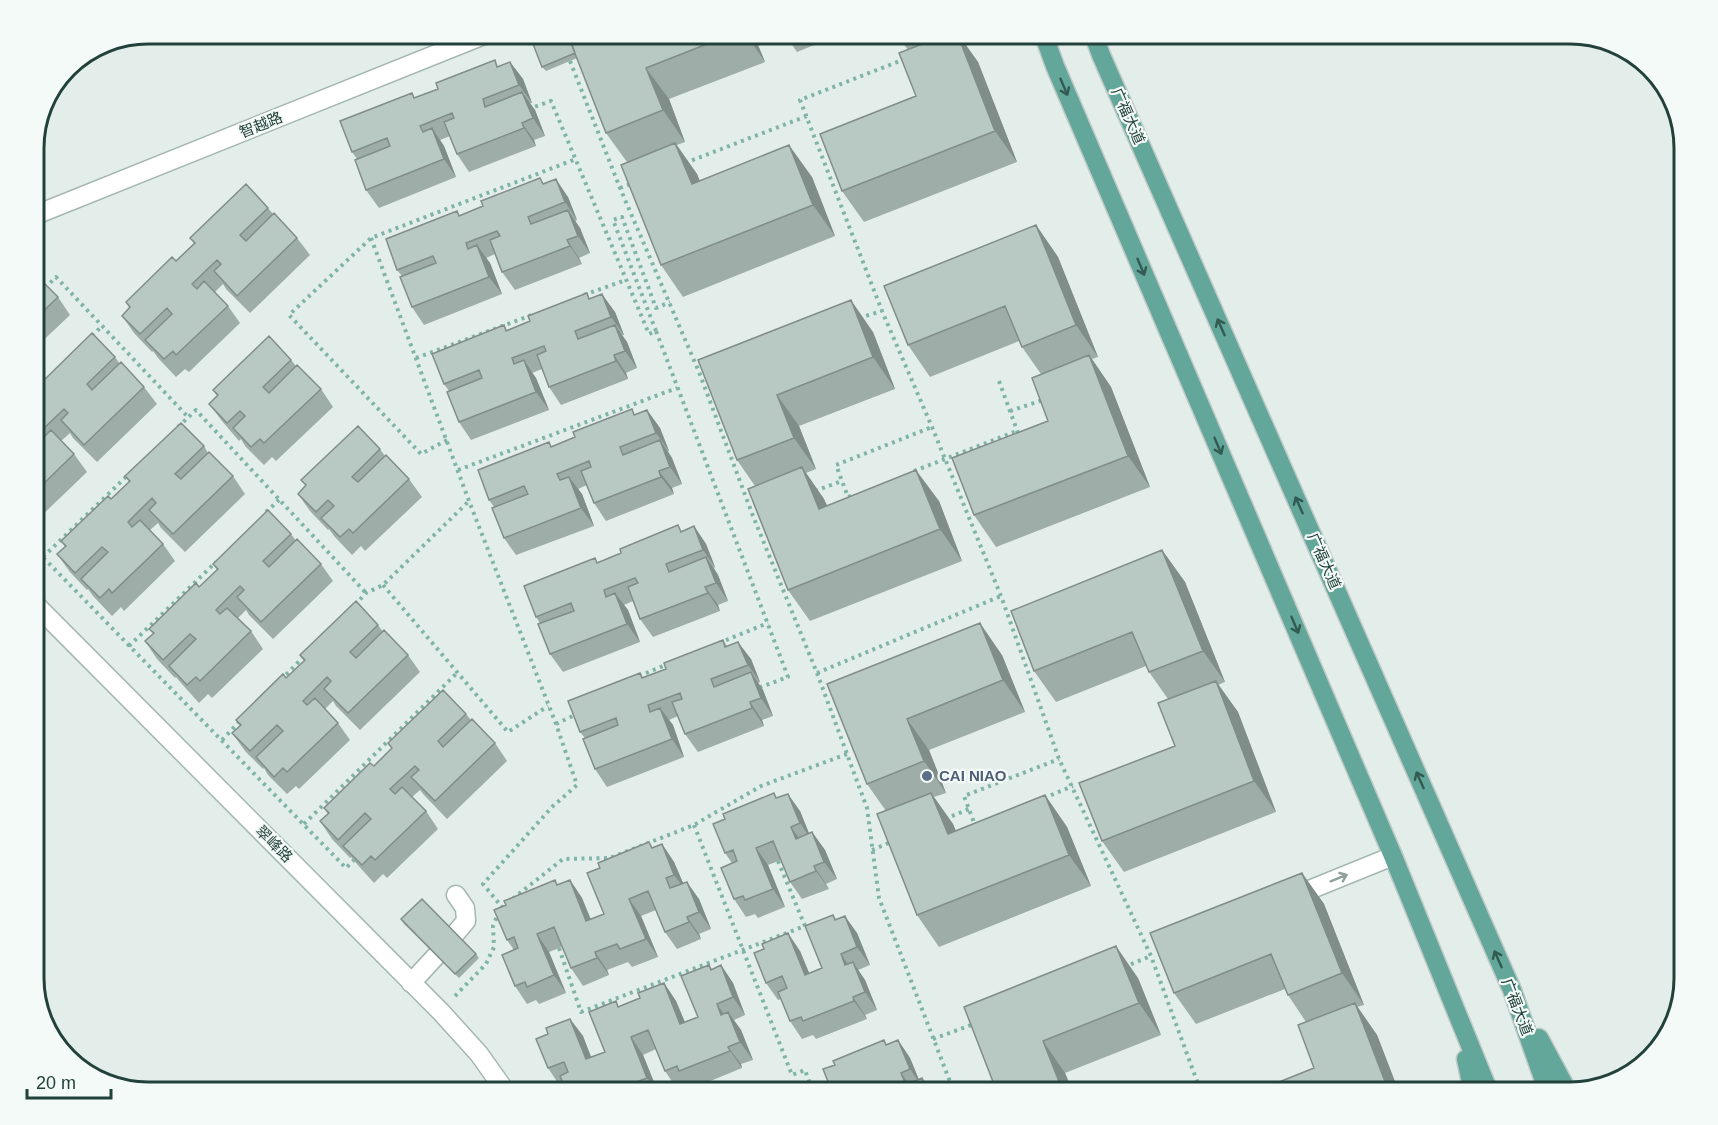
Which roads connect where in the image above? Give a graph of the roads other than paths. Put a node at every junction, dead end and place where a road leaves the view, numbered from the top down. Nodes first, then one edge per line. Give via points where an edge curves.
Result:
1 (462, 44) edge
2 (1047, 44) edge
3 (1097, 44) edge
4 (44, 212) edge
5 (44, 613) edge
6 (1393, 856) junction
7 (456, 895) dead end
8 (1276, 903) edge
9 (455, 934) edge
10 (436, 956) edge
11 (411, 983) junction
12 (1512, 990) junction
13 (1457, 1013) junction
14 (499, 1082) edge
15 (1471, 1082) edge
16 (1485, 1082) edge
17 (1544, 1082) edge
18 (1563, 1082) edge

1 - 4 street, 智越路
2 -> 6 main road
12 -> 3 main road, 广福大道
5 - 11 street, 翠峰路
8 -> 6 street
6 - 13 main road
7 - 9 street via 465,909 466,921
10 - 11 street
11 - 14 street, 翠峰路 via 479,1054
12 - 17 main road, 广福大道
12 - 18 main road
13 - 15 main road
13 - 16 main road

